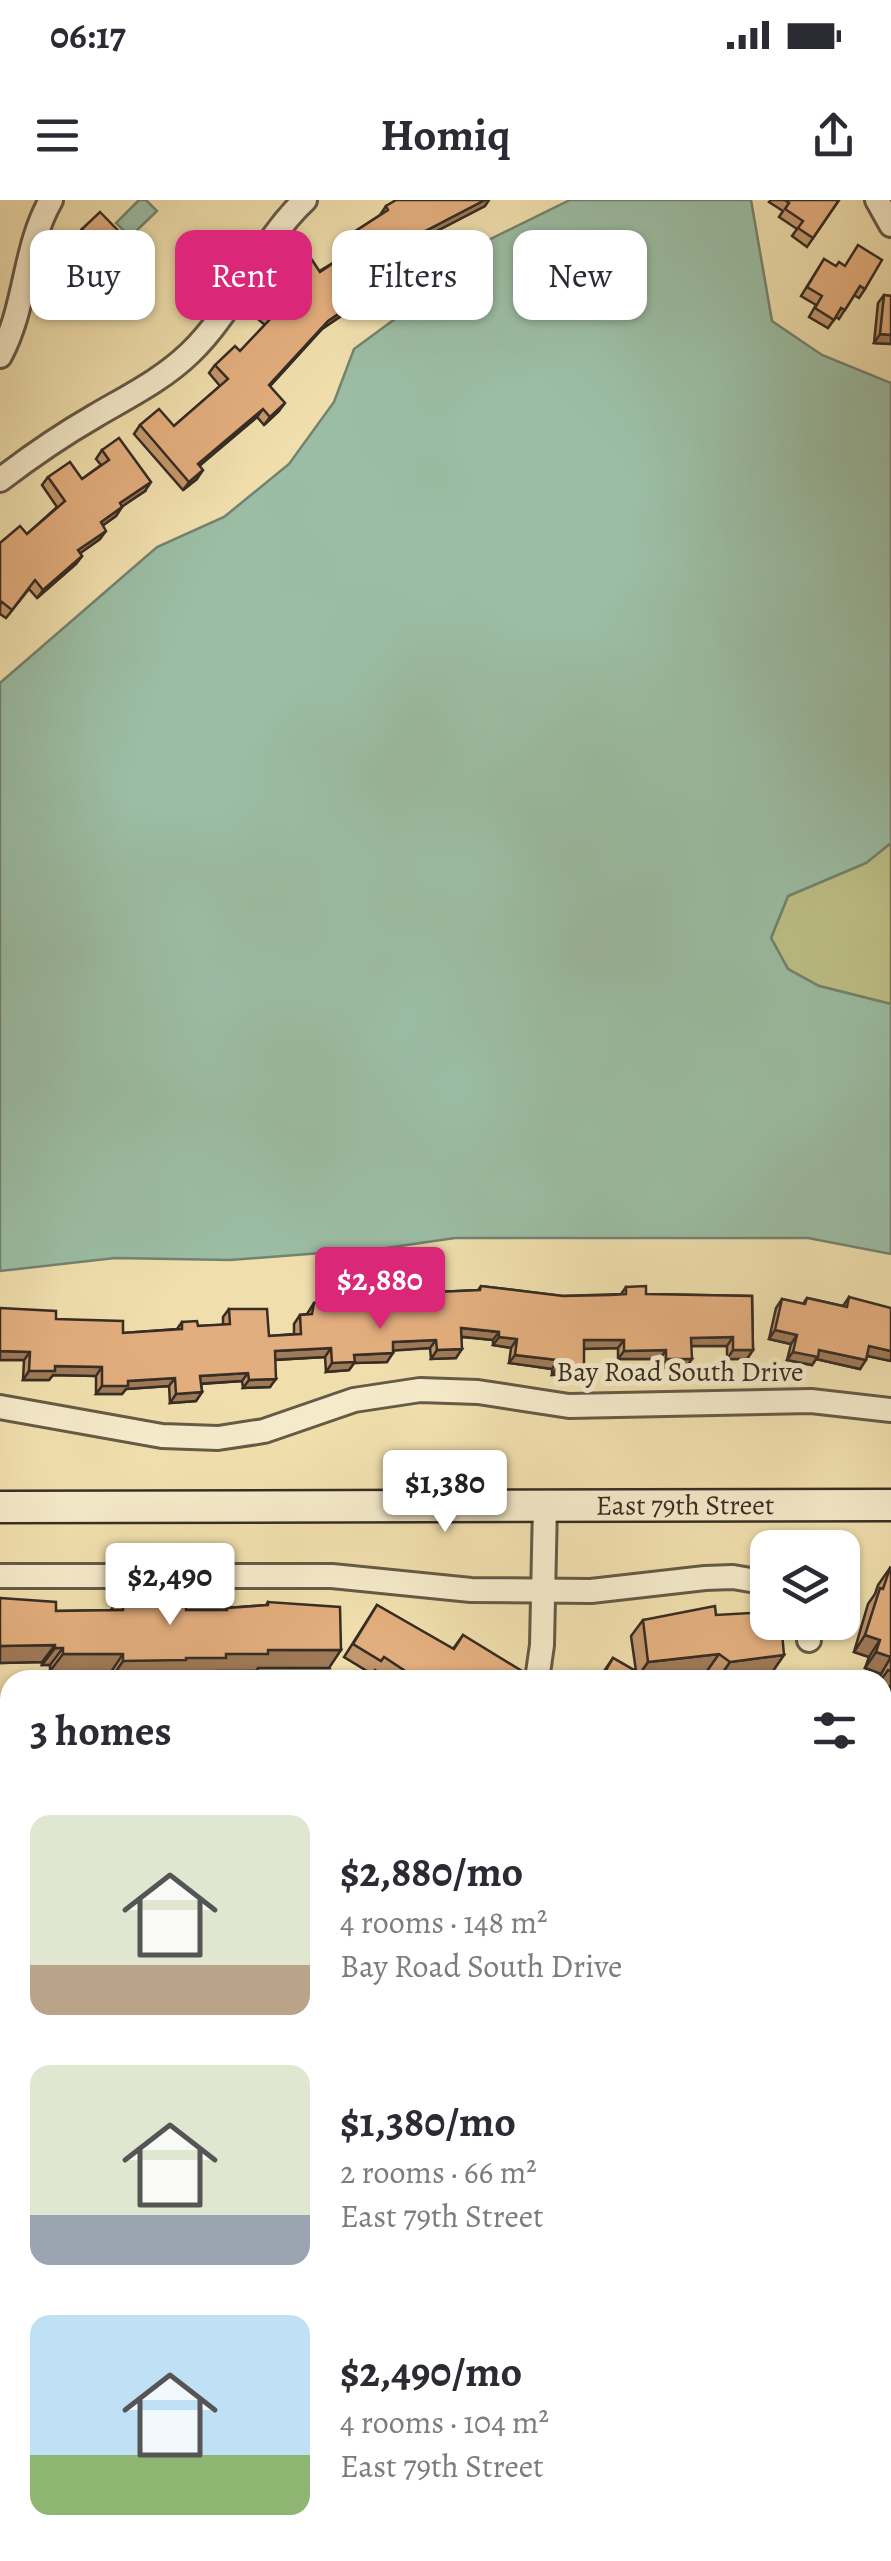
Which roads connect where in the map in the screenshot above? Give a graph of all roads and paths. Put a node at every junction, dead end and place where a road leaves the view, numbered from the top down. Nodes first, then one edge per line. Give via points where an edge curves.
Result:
1 (52, 200) edge
2 (306, 200) edge
3 (877, 200) edge
4 (891, 225) edge
5 (0, 356) edge
6 (0, 480) edge
7 (0, 1407) edge
8 (891, 1410) edge
9 (545, 1505) junction
10 (891, 1506) edge
11 (0, 1507) edge
12 (0, 1576) edge
13 (750, 1580) edge
14 (544, 1590) junction
15 (538, 1670) edge

1 - 5 street via 28,254 14,328
2 - 6 street via 268,242 192,351 154,383
3 - 4 street
7 - 8 street, Bay Road South Drive via 200,1438 264,1431 354,1400 420,1390 569,1406 792,1401
9 - 10 street, East 79th Street
9 - 11 street, East 79th Street
9 - 14 street
12 - 14 street via 332,1576
13 - 14 street
14 - 15 street

